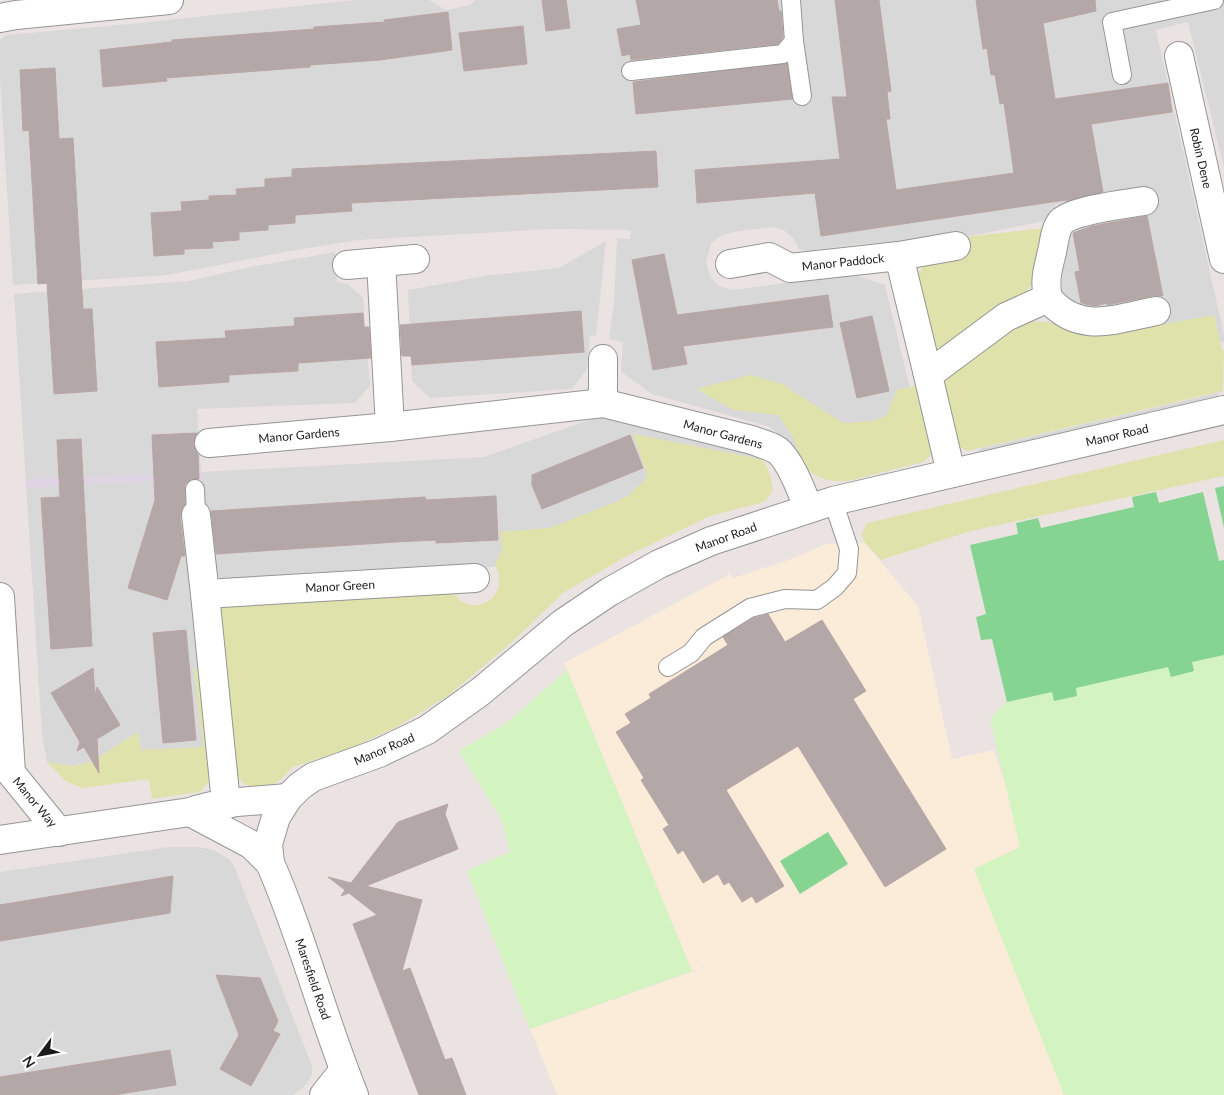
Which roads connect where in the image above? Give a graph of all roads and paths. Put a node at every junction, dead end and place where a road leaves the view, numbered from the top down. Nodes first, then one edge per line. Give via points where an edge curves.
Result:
1 (169, 0) edge
2 (791, 0) edge
3 (1214, 0) edge
4 (0, 18) edge
5 (794, 40) junction
6 (1179, 56) dead end
7 (631, 71) dead end
8 (1122, 75) dead end
9 (802, 96) dead end
10 (1144, 201) dead end
11 (956, 246) dead end
12 (899, 256) junction
13 (414, 259) dead end
14 (1224, 259) edge
15 (380, 262) junction
16 (347, 264) dead end
17 (730, 264) dead end
18 (1048, 298) junction
19 (1156, 311) dead end
20 (603, 359) dead end
21 (928, 370) junction
22 (603, 403) junction
23 (1224, 410) edge
24 (390, 427) junction
25 (209, 443) dead end
26 (951, 473) junction
27 (195, 502) dead end
28 (820, 505) junction
29 (475, 578) dead end
30 (205, 594) junction
31 (0, 597) edge
32 (668, 667) dead end
33 (5, 782) edge
34 (288, 798) junction
35 (228, 804) junction
36 (190, 812) junction
37 (59, 832) junction
38 (0, 840) edge
39 (270, 863) junction
40 (344, 1070) junction
41 (324, 1095) edge
42 (354, 1095) edge

1 - 4 street
2 - 5 lane
3 - 8 lane via 1112,22
5 - 7 lane via 783,54
5 - 9 lane
6 - 14 street, Robin Dene
10 - 18 street via 1077,214 1062,222 1057,230 1046,276
11 - 12 street, Manor Paddock
12 - 17 street, Manor Paddock via 790,268 769,258
12 - 21 street, Manor Paddock
13 - 15 street
15 - 16 street
15 - 24 street
18 - 19 street via 1062,312 1077,320 1093,322
18 - 21 street via 1006,317 936,369
20 - 22 street
21 - 26 street, Manor Paddock
22 - 24 street, Manor Gardens
22 - 28 street, Manor Gardens via 752,440 776,449 801,488
23 - 26 street, Manor Road
24 - 25 street, Manor Gardens
26 - 28 street, Manor Road
27 - 30 street
28 - 32 lane via 849,549 846,573 835,587 816,600 785,599 750,608 704,637 691,653
28 - 34 street, Manor Road via 711,541 659,564 563,623 480,692 427,730 379,753 313,777
29 - 30 street, Manor Green
30 - 35 street
31 - 33 street, Manor Way
33 - 37 street, Manor Way
34 - 35 street
34 - 39 street, Manor Road via 271,830 268,844
35 - 36 street
36 - 37 street
36 - 39 street via 252,846
37 - 38 street
39 - 40 street, Maresfield Road via 305,953
40 - 41 street
40 - 42 street, Maresfield Road

